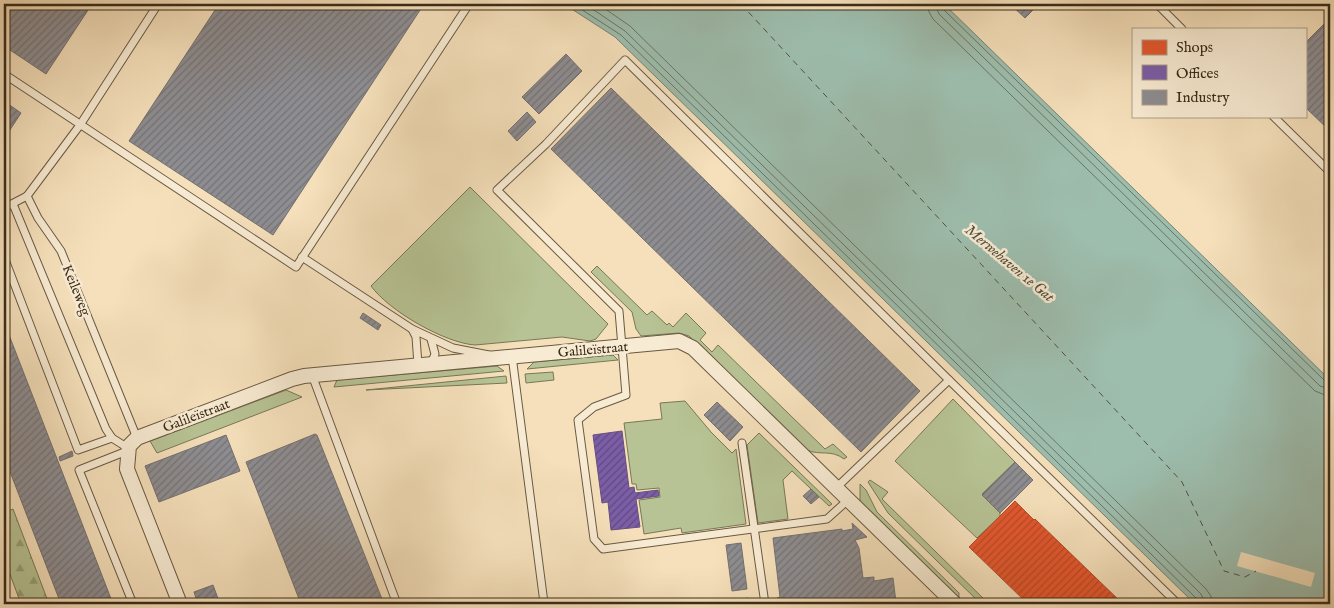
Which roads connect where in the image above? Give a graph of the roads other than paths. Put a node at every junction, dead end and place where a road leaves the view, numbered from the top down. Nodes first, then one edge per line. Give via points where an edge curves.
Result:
1 (158, 4) edge
2 (469, 4) edge
3 (1157, 4) edge
4 (1181, 28) edge
5 (4, 74) edge
6 (1275, 118) edge
7 (80, 125) junction
8 (1330, 172) edge
9 (27, 196) junction
10 (13, 204) junction
11 (4, 208) edge
12 (4, 257) edge
13 (302, 257) junction
14 (412, 329) junction
15 (431, 339) junction
16 (622, 346) junction
17 (506, 357) junction
18 (425, 364) junction
19 (312, 375) junction
20 (949, 380) junction
21 (112, 438) junction
22 (742, 443) dead end
23 (131, 446) junction
24 (836, 488) junction
25 (848, 500) junction
26 (753, 529) junction
27 (4, 595) edge
28 (7, 604) edge
29 (133, 604) edge
30 (180, 604) edge
31 (397, 604) edge
32 (540, 604) edge
33 (764, 604) edge
34 (954, 604) edge
35 (1178, 604) edge

1 - 7 lane
2 - 13 lane
3 - 4 lane
5 - 7 lane
6 - 8 lane
7 - 9 lane
7 - 13 lane via 296,267
9 - 10 lane
9 - 23 lane, Keileweg via 38,218 62,251
10 - 11 lane
10 - 21 lane via 64,331
12 - 21 lane via 78,450
13 - 14 lane
14 - 15 lane
14 - 18 lane
15 - 17 lane via 453,348
15 - 18 lane via 435,354
16 - 17 street, Galileïstraat
16 - 20 lane via 619,311 497,190 546,144 625,60
16 - 24 street, Galileïstraat via 679,341 689,346
16 - 26 lane via 626,395 594,407 578,420 594,539 603,549
17 - 18 street, Galileïstraat
17 - 32 lane via 544,603
18 - 19 street, Galileïstraat
19 - 23 street, Galileïstraat via 292,379
19 - 31 lane
20 - 24 lane
20 - 35 lane
21 - 23 lane
22 - 26 lane
23 - 29 lane via 79,470
23 - 30 street, Keileweg via 127,469
24 - 25 street, Galileïstraat
25 - 26 lane via 827,519
25 - 34 street, Galileïstraat
26 - 33 lane
27 - 28 lane

